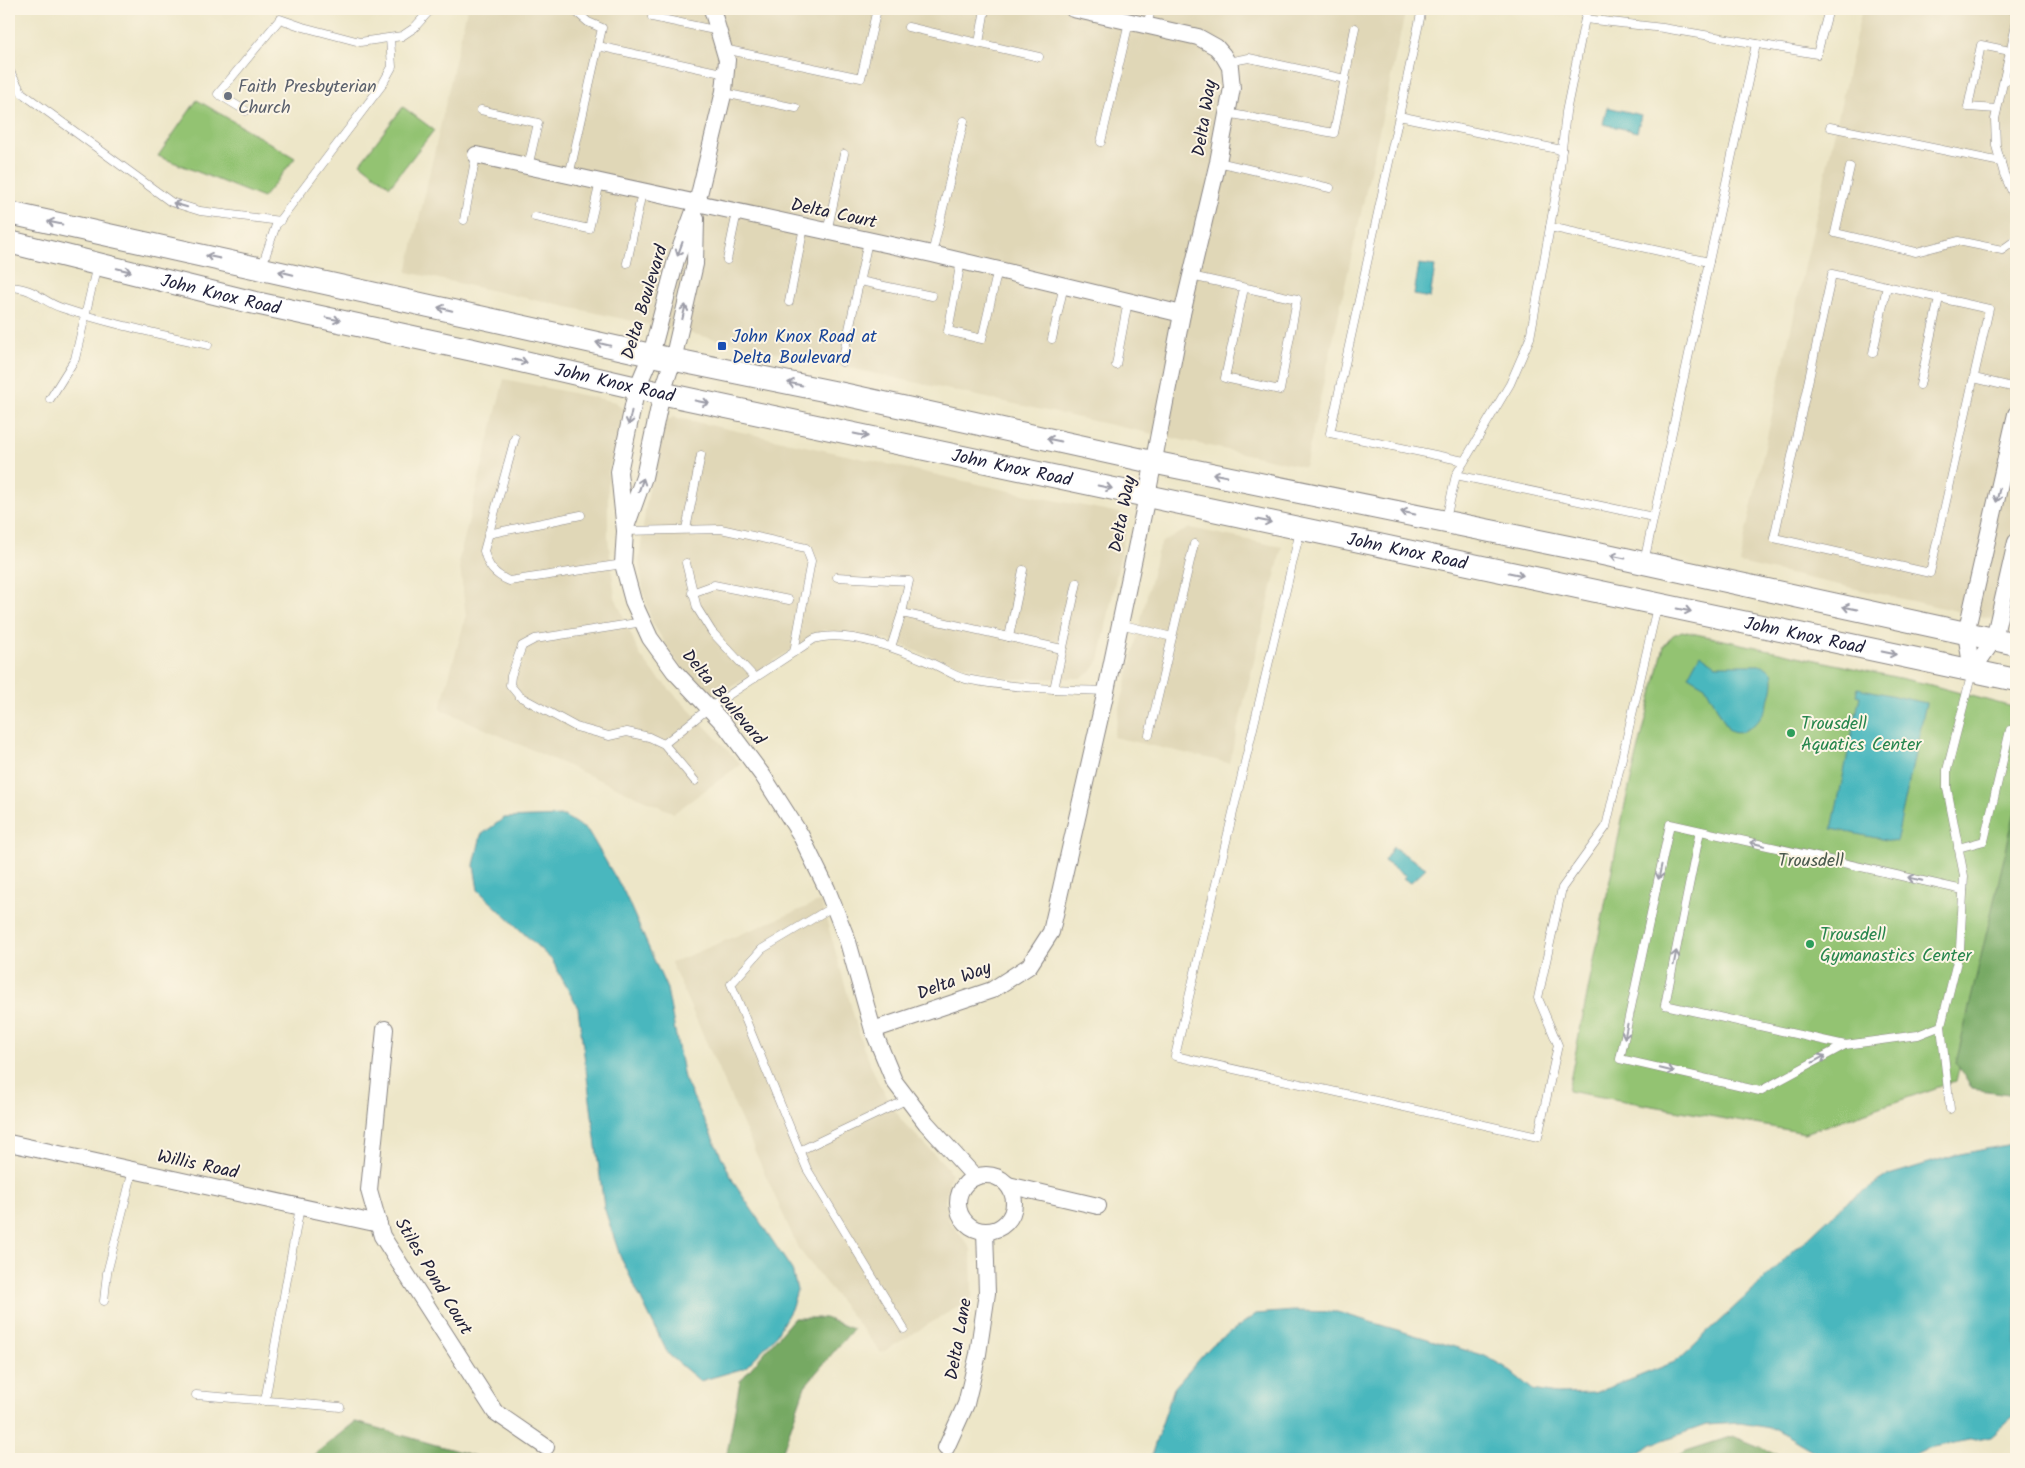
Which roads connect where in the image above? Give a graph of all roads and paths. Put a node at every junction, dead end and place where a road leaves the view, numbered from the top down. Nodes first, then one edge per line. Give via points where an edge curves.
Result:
1 (431, 9) edge
2 (573, 9) edge
3 (654, 9) edge
4 (712, 9) edge
5 (876, 9) edge
6 (985, 9) edge
7 (1150, 9) edge
8 (1422, 9) edge
9 (1587, 9) edge
10 (1829, 9) edge
11 (2011, 9) edge
12 (1081, 10) edge
13 (2016, 10) edge
14 (1585, 18) junction
15 (1129, 22) junction
16 (2016, 25) edge
17 (1147, 26) junction
18 (908, 27) dead end
19 (1355, 28) dead end
20 (719, 31) junction
21 (390, 38) junction
22 (979, 43) junction
23 (1756, 44) junction
24 (598, 46) junction
25 (724, 49) junction
26 (2010, 51) junction
27 (1039, 57) dead end
28 (1228, 62) junction
29 (9, 70) edge
30 (726, 74) junction
31 (1345, 79) junction
32 (2004, 79) junction
33 (2016, 82) edge
34 (724, 93) junction
35 (796, 108) dead end
36 (1997, 109) junction
37 (481, 110) dead end
38 (246, 111) dead end
39 (1227, 113) junction
40 (1399, 116) junction
41 (964, 121) dead end
42 (1830, 127) dead end
43 (1101, 142) dead end
44 (1562, 150) junction
45 (844, 154) dead end
46 (476, 156) joint
47 (1218, 162) junction
48 (2001, 162) junction
49 (528, 167) junction
50 (1850, 167) dead end
51 (569, 176) junction
52 (600, 182) junction
53 (1330, 188) dead end
54 (642, 192) junction
55 (2016, 200) edge
56 (697, 203) junction
57 (737, 212) junction
58 (9, 213) edge
59 (535, 217) dead end
60 (464, 220) dead end
61 (280, 221) junction
62 (804, 228) junction
63 (1550, 228) junction
64 (827, 232) junction
65 (2016, 240) edge
66 (868, 241) junction
67 (9, 242) edge
68 (932, 254) junction
69 (727, 260) dead end
70 (961, 261) junction
71 (1709, 262) junction
72 (97, 263) junction
73 (627, 263) dead end
74 (261, 268) junction
75 (998, 269) junction
76 (1191, 276) junction
77 (860, 281) junction
78 (1064, 285) junction
79 (1887, 286) junction
80 (9, 287) edge
81 (1244, 288) junction
82 (932, 296) dead end
83 (1939, 298) junction
84 (1128, 300) junction
85 (251, 302) junction
86 (789, 302) dead end
87 (1182, 314) junction
88 (85, 315) junction
89 (1052, 339) dead end
90 (208, 345) dead end
91 (1873, 353) dead end
92 (651, 355) junction
93 (673, 360) junction
94 (842, 362) dead end
95 (1116, 365) dead end
96 (1974, 378) junction
97 (1920, 385) dead end
98 (637, 388) junction
99 (2016, 388) edge
100 (662, 393) junction
101 (50, 399) dead end
102 (2016, 414) edge
103 (515, 438) dead end
104 (701, 455) dead end
105 (1464, 460) junction
106 (1152, 462) junction
107 (1456, 475) junction
108 (1147, 496) junction
109 (581, 515) dead end
110 (1654, 517) junction
111 (1445, 521) junction
112 (686, 529) junction
113 (1300, 529) junction
114 (624, 531) junction
115 (488, 534) junction
116 (2016, 542) edge
117 (1194, 544) dead end
118 (1644, 562) junction
119 (686, 563) dead end
120 (622, 564) junction
121 (1666, 567) junction
122 (1023, 570) dead end
123 (2013, 572) edge
124 (837, 577) dead end
125 (1077, 584) dead end
126 (692, 593) junction
127 (1636, 599) junction
128 (789, 600) dead end
129 (1658, 604) junction
130 (902, 613) junction
131 (643, 622) junction
132 (1120, 624) junction
133 (1966, 633) junction
134 (1009, 637) junction
135 (1172, 637) junction
136 (1994, 639) junction
137 (2016, 644) edge
138 (891, 647) junction
139 (1062, 649) junction
140 (794, 652) junction
141 (1972, 670) junction
142 (755, 678) junction
143 (2016, 680) edge
144 (1054, 689) junction
145 (1106, 691) junction
146 (710, 708) junction
147 (2010, 730) dead end
148 (1149, 735) dead end
149 (664, 744) junction
150 (695, 781) dead end
151 (1700, 831) junction
152 (1958, 848) junction
153 (1963, 890) junction
154 (834, 906) junction
155 (1941, 1026) junction
156 (384, 1030) dead end
157 (873, 1030) junction
158 (1845, 1045) junction
159 (908, 1098) junction
160 (1950, 1109) dead end
161 (9, 1143) edge
162 (799, 1151) junction
163 (133, 1170) junction
164 (975, 1176) junction
165 (1008, 1185) junction
166 (1098, 1206) dead end
167 (300, 1207) junction
168 (379, 1224) junction
169 (985, 1231) junction
170 (104, 1301) dead end
171 (904, 1329) dead end
172 (196, 1394) dead end
173 (265, 1401) junction
174 (340, 1407) dead end
175 (546, 1447) dead end
176 (946, 1448) dead end

1 - 21 lane via 414,28 402,36
2 - 24 lane via 588,22 602,28
3 - 20 lane via 652,18
4 - 20 street, Delta Boulevard
5 - 25 lane via 861,78
6 - 22 lane
7 - 17 lane
8 - 40 lane
9 - 14 lane
10 - 23 lane via 1817,54
11 - 13 lane
12 - 15 street, Delta Way
14 - 23 lane
14 - 44 lane via 1566,112
15 - 17 street, Delta Way
15 - 43 lane
16 - 26 lane
17 - 28 street, Delta Way via 1198,37 1216,47
18 - 22 lane
19 - 31 lane
20 - 25 street, Delta Boulevard
21 - 38 lane via 360,42 280,19 218,94
21 - 61 lane via 392,67 382,85
22 - 27 lane
23 - 71 lane
24 - 30 lane
24 - 51 lane
25 - 30 street, Delta Boulevard
26 - 32 lane
26 - 36 lane via 1981,45 1968,107
28 - 31 lane via 1249,58
28 - 39 street, Delta Way via 1232,77
61 -> 29 lane via 200,211 172,202 22,93
30 - 34 street, Delta Boulevard
31 - 39 lane via 1334,133
32 - 33 lane
32 - 36 lane
34 - 35 lane
34 - 56 street, Delta Boulevard
36 - 48 lane via 1996,146
37 - 49 lane via 538,123
39 - 47 street, Delta Way
40 - 44 lane
40 - 105 lane via 1330,433
41 - 68 lane
42 - 48 lane
44 - 63 lane
45 - 64 lane
46 - 49 street, Delta Court
46 - 60 lane
47 - 53 lane
47 - 76 street, Delta Way
48 - 55 lane
49 - 51 street, Delta Court
50 - 65 lane via 1835,234 1916,252 1958,241 2002,250
51 - 52 street, Delta Court
52 - 54 street, Delta Court
52 - 59 lane via 589,229
54 - 56 street, Delta Court
54 - 73 lane
56 - 57 street, Delta Court
56 -> 92 street, Delta Boulevard via 676,260
93 -> 56 street, Delta Boulevard via 695,264
57 - 62 street, Delta Court
57 - 69 lane
74 -> 58 main road, John Knox Road
61 - 74 lane
62 - 64 street, Delta Court
62 - 86 lane
63 - 71 lane
63 - 105 lane via 1530,338 1510,384
64 - 66 street, Delta Court
66 - 68 street, Delta Court
66 - 77 lane
67 - 72 main road, John Knox Road
68 - 70 street, Delta Court
70 - 75 street, Delta Court
70 - 75 lane via 948,332 982,339
71 - 110 lane
72 -> 85 main road, John Knox Road
72 - 88 lane
74 - 85 main road
92 -> 74 main road, John Knox Road
75 - 78 street, Delta Court
76 - 81 lane
76 - 87 street, Delta Way
77 - 82 lane
77 - 94 lane
78 - 84 street, Delta Court
78 - 89 lane
79 - 83 lane
79 - 91 lane
79 - 96 lane via 1832,274 1774,538 1930,573
80 - 88 lane via 22,288 58,307
81 - 81 lane via 1226,378 1280,390 1297,299
83 - 96 lane via 1989,309
83 - 97 lane
84 - 87 street, Delta Court
84 - 95 lane
85 -> 98 main road, John Knox Road
87 - 106 street, Delta Way
88 - 90 lane via 123,327
88 - 101 lane via 75,358
92 - 93 main road, John Knox Road
92 - 98 street, Delta Boulevard
93 - 100 street, Delta Boulevard
106 -> 93 main road, John Knox Road
96 - 99 lane
98 - 100 main road, John Knox Road
98 -> 114 street, Delta Boulevard via 619,472
100 -> 108 main road, John Knox Road
114 -> 100 street, Delta Boulevard via 644,477
102 -> 133 street
103 - 115 lane
104 - 112 lane
105 - 107 lane
106 - 108 street, Delta Way
111 -> 106 main road, John Knox Road
107 - 110 lane
107 - 111 lane
108 -> 113 main road, John Knox Road
108 - 132 street, Delta Way
109 - 115 lane
110 - 118 lane
118 -> 111 main road, John Knox Road
112 - 114 lane
112 - 140 lane via 721,529 806,548 811,561
113 -> 127 main road, John Knox Road
113 - 129 lane via 1175,1056 1522,1133 1538,1136 1558,1045 1538,998 1562,888 1606,827
114 - 120 street, Delta Boulevard
115 - 120 lane via 484,551 487,564 496,575 509,581
116 - 123 street
117 - 135 lane
118 - 121 main road, John Knox Road
118 - 127 main road
119 - 126 lane
120 - 131 street, Delta Boulevard
121 - 129 main road
133 -> 121 main road, John Knox Road
122 - 134 lane
123 - 136 street
124 - 130 lane via 909,582
125 - 139 lane
126 - 128 lane via 714,585
126 - 142 lane via 712,632
127 - 129 main road, John Knox Road
129 -> 141 main road, John Knox Road
130 - 134 lane
130 - 138 lane
131 - 146 street, Delta Boulevard via 650,638 674,671
131 - 149 lane via 535,639 522,646 510,685 519,696 576,728 608,736 627,732
132 - 135 lane
132 - 145 street, Delta Way
133 - 136 main road, John Knox Road
133 - 141 street
134 - 139 lane
135 - 148 lane
136 - 137 main road, John Knox Road
136 - 141 street
138 - 140 lane via 844,637 823,637
138 - 144 lane via 965,679
139 - 144 lane
140 - 142 lane
141 - 143 main road, John Knox Road
141 - 152 lane via 1947,770 1947,788
142 - 146 lane
144 - 145 lane
145 - 157 street, Delta Way via 1051,932 1029,966 992,990
146 - 149 lane
146 - 154 street, Delta Boulevard via 764,776 800,834
147 - 152 lane via 1984,841
149 - 150 lane
153 -> 151 lane
158 -> 151 lane via 1665,1005
151 -> 158 lane via 1670,824 1620,1059 1760,1091
152 - 153 lane via 1964,876
153 - 155 lane via 1960,949
154 - 157 street, Delta Boulevard via 848,942
154 - 162 lane via 762,949 730,984
155 - 158 lane via 1918,1035
155 - 160 lane
156 - 168 street, Stiles Pond Court via 368,1190
157 - 159 street, Delta Boulevard via 894,1081
159 - 162 lane
159 - 164 street, Delta Boulevard via 926,1124
161 - 163 street, Willis Road
162 - 171 lane
163 - 167 street, Willis Road
163 - 170 lane via 107,1273
164 - 165 street via 989,1174
164 - 169 street via 963,1187 958,1204 960,1214 969,1226
165 - 166 street
165 - 169 street via 1014,1198 1013,1215 997,1229
167 - 168 street, Willis Road
167 - 173 lane
168 - 175 street, Stiles Pond Court via 382,1236 495,1412
169 - 176 street, Delta Lane via 986,1293 978,1354 966,1404
172 - 173 lane
173 - 174 lane

